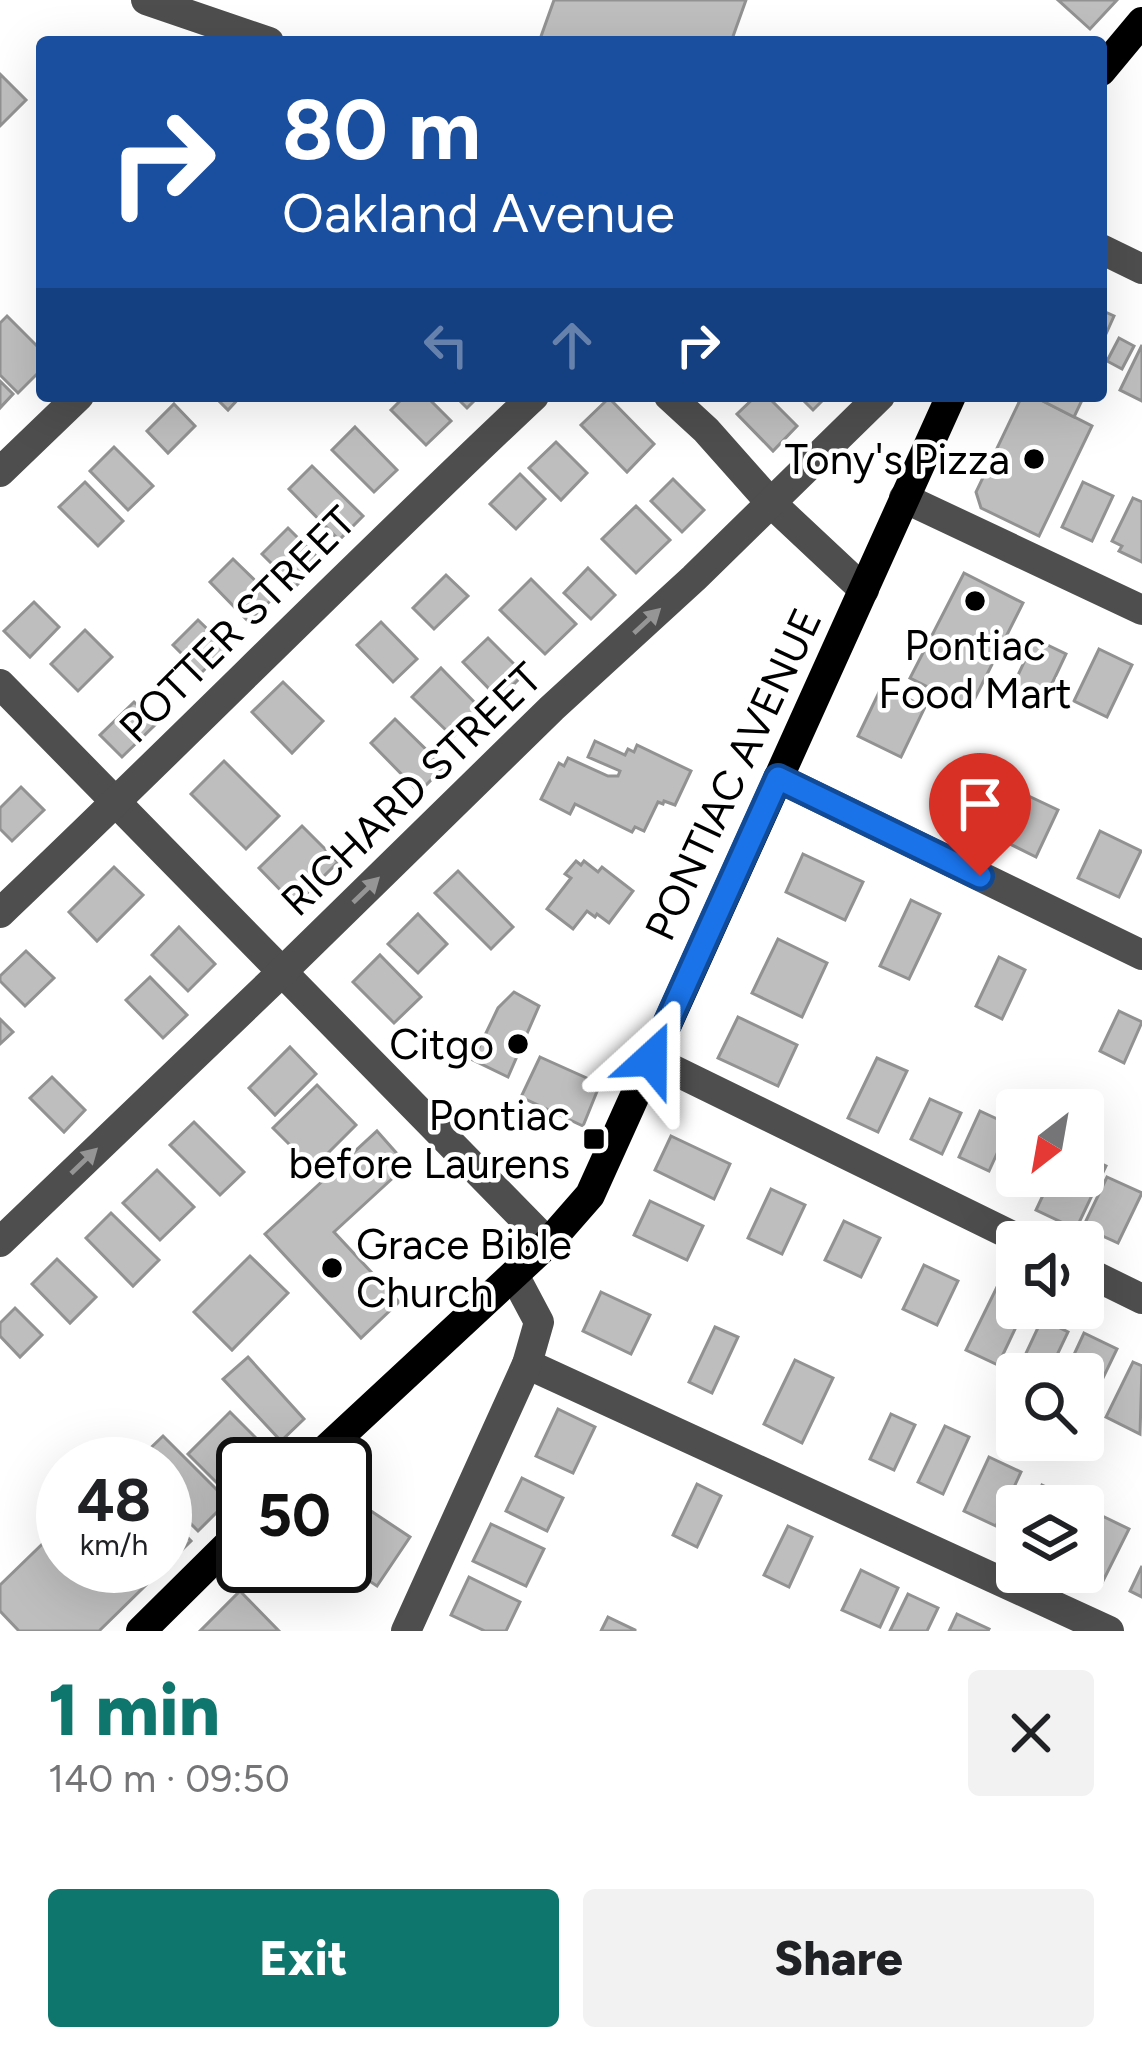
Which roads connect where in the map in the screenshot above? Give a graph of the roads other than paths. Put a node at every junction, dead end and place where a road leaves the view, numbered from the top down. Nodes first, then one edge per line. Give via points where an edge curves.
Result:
1 (146, 0) edge
2 (1142, 22) edge
3 (251, 36) edge
4 (1107, 64) edge
5 (1107, 252) edge
6 (1142, 269) edge
7 (74, 402) edge
8 (528, 402) edge
9 (676, 402) edge
10 (874, 402) edge
11 (948, 402) edge
12 (0, 472) edge
13 (904, 498) junction
14 (770, 502) junction
15 (864, 590) junction
16 (1142, 610) edge
17 (0, 684) edge
18 (778, 778) junction
19 (117, 802) junction
20 (0, 913) edge
21 (1142, 955) edge
22 (282, 972) junction
23 (651, 1059) junction
24 (996, 1228) edge
25 (0, 1242) edge
26 (548, 1243) junction
27 (514, 1275) junction
28 (1104, 1280) edge
29 (1142, 1299) edge
30 (527, 1364) junction
31 (339, 1437) edge
32 (216, 1557) edge
33 (141, 1631) edge
34 (406, 1631) edge
35 (1108, 1631) edge

1 - 3 street
2 - 4 main road
5 - 6 street
7 - 12 street
8 - 19 street, POTTER STREET
9 - 14 street
10 - 14 street, RICHARD STREET
11 - 13 main road, PONTIAC AVENUE
13 - 15 main road, PONTIAC AVENUE
13 - 16 street
14 - 15 street
22 -> 14 street, RICHARD STREET
15 - 18 main road, PONTIAC AVENUE
17 - 19 street
18 - 21 street
18 - 23 main road, PONTIAC AVENUE
19 - 20 street, POTTER STREET
19 - 22 street
25 -> 22 street, RICHARD STREET
22 - 26 street
23 - 24 street
23 - 26 main road, PONTIAC AVENUE via 590,1195
26 - 27 main road, PONTIAC AVENUE
27 - 30 street via 539,1322
27 - 31 main road, PONTIAC AVENUE
28 - 29 street
30 - 34 street
30 - 35 street
32 - 33 main road

